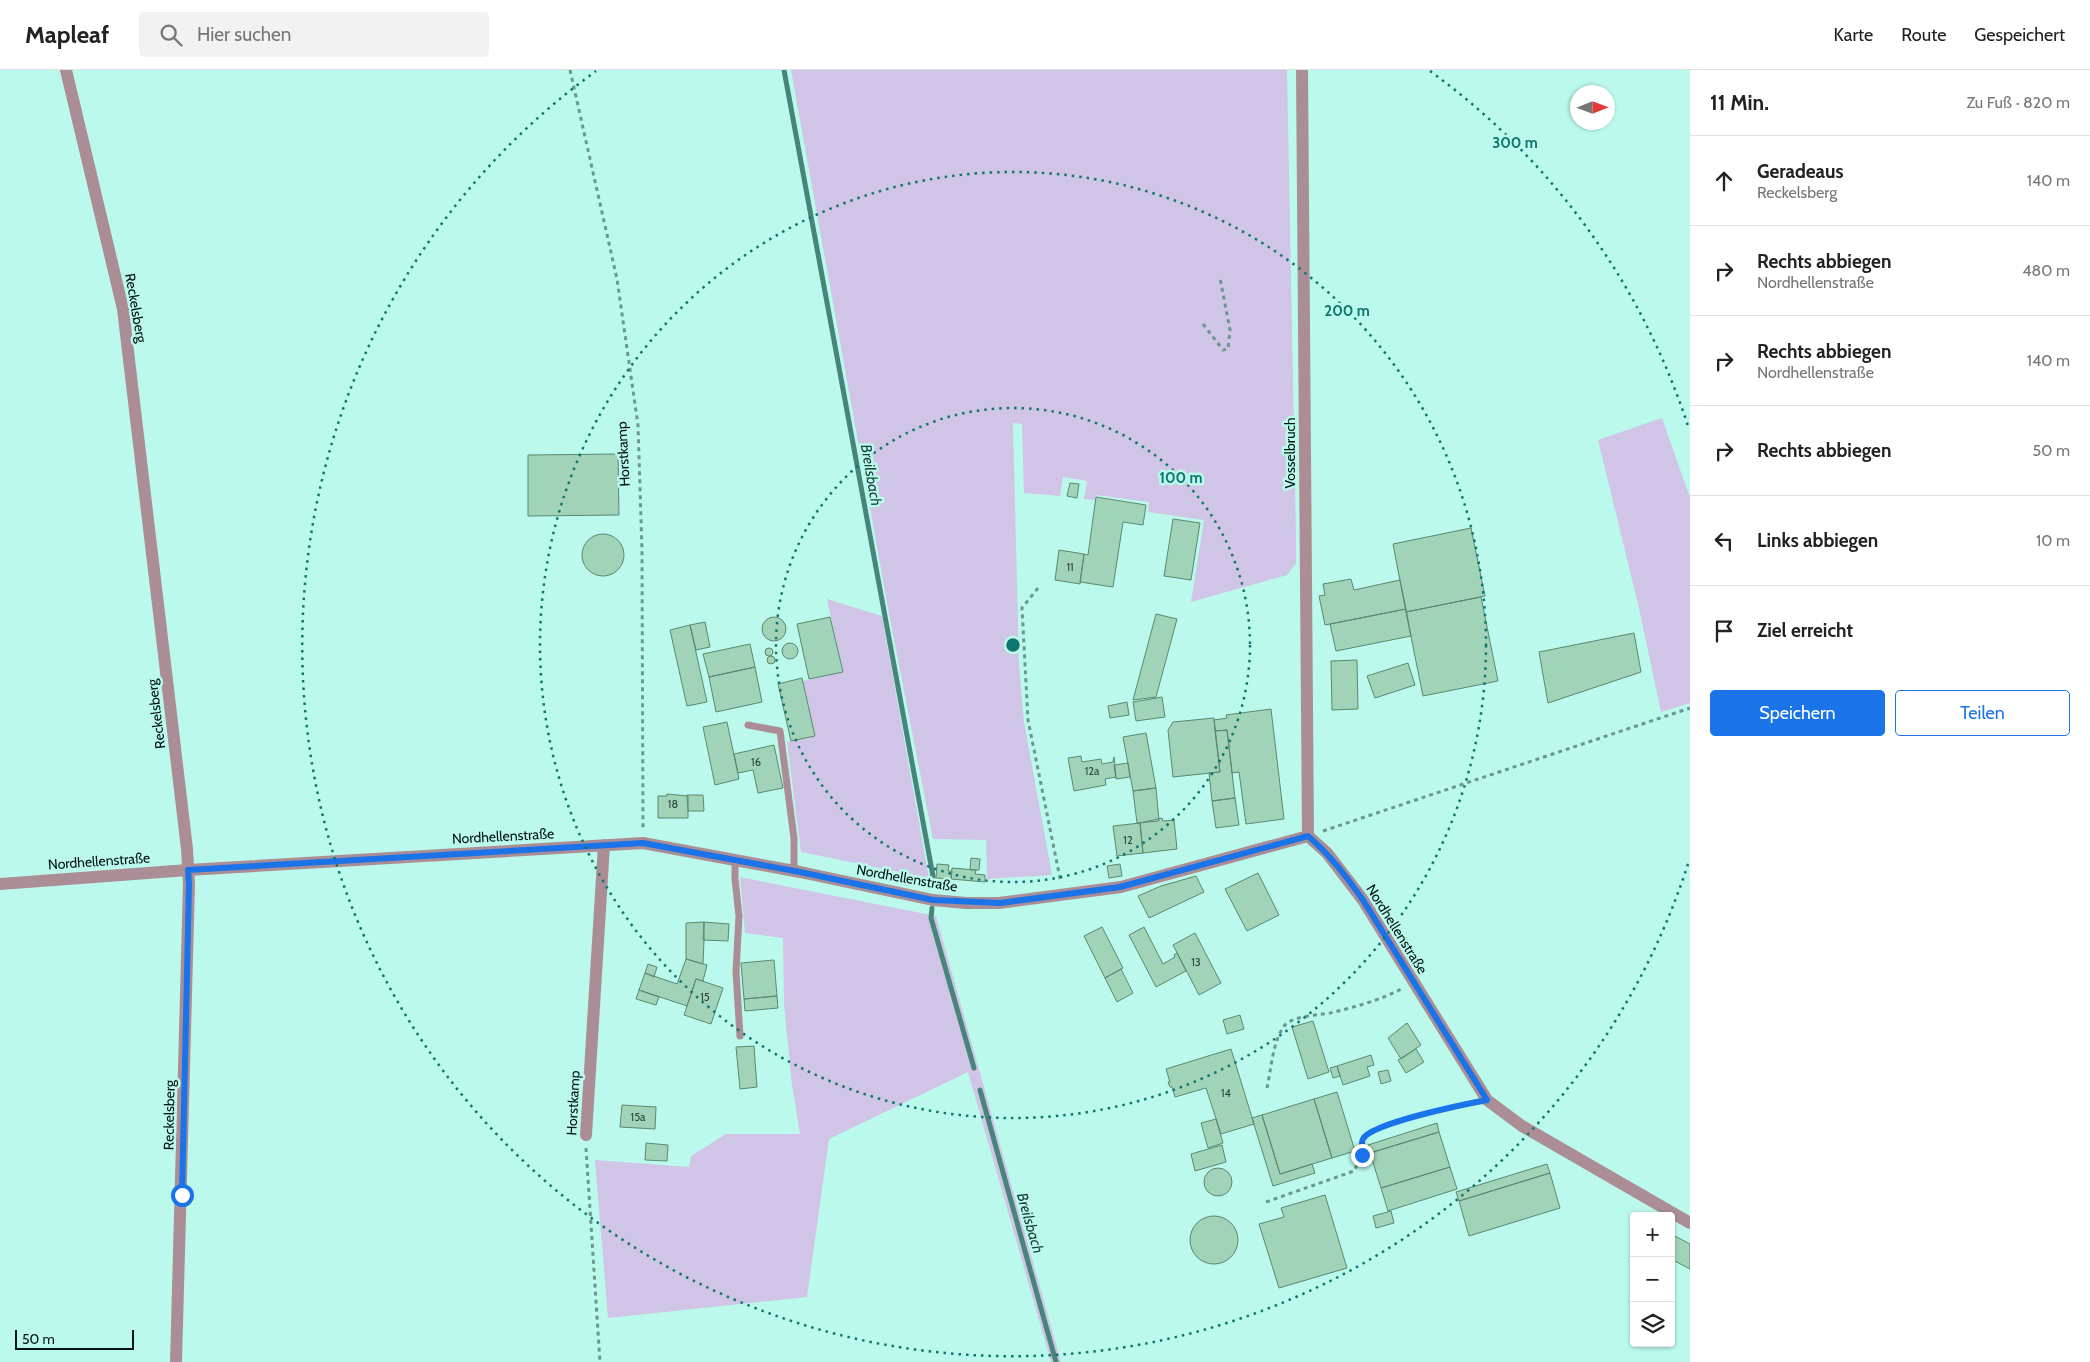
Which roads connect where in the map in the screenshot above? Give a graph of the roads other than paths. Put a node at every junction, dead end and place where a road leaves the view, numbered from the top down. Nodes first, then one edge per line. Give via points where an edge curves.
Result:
1 (66, 70) edge
2 (1302, 70) edge
3 (748, 725) dead end
4 (1308, 836) junction
5 (604, 845) junction
6 (735, 860) junction
7 (188, 870) junction
8 (794, 871) junction
9 (0, 884) edge
10 (740, 1036) dead end
11 (586, 1135) road end
12 (1690, 1223) edge
13 (176, 1362) edge

1 - 7 street, Reckelsberg via 123,308
2 - 4 street, Vosselbruch
3 - 8 lane via 780,732 794,838
4 - 8 street, Nordhellenstraße via 1120,887 1000,903 933,900
4 - 12 street, Nordhellenstraße via 1341,869 1363,900 1487,1100 1522,1126
5 - 6 street, Nordhellenstraße via 643,843
5 - 7 street, Nordhellenstraße
5 - 11 street, Horstkamp
6 - 8 street, Nordhellenstraße
6 - 10 lane
7 - 9 street, Nordhellenstraße
7 - 13 street, Reckelsberg

